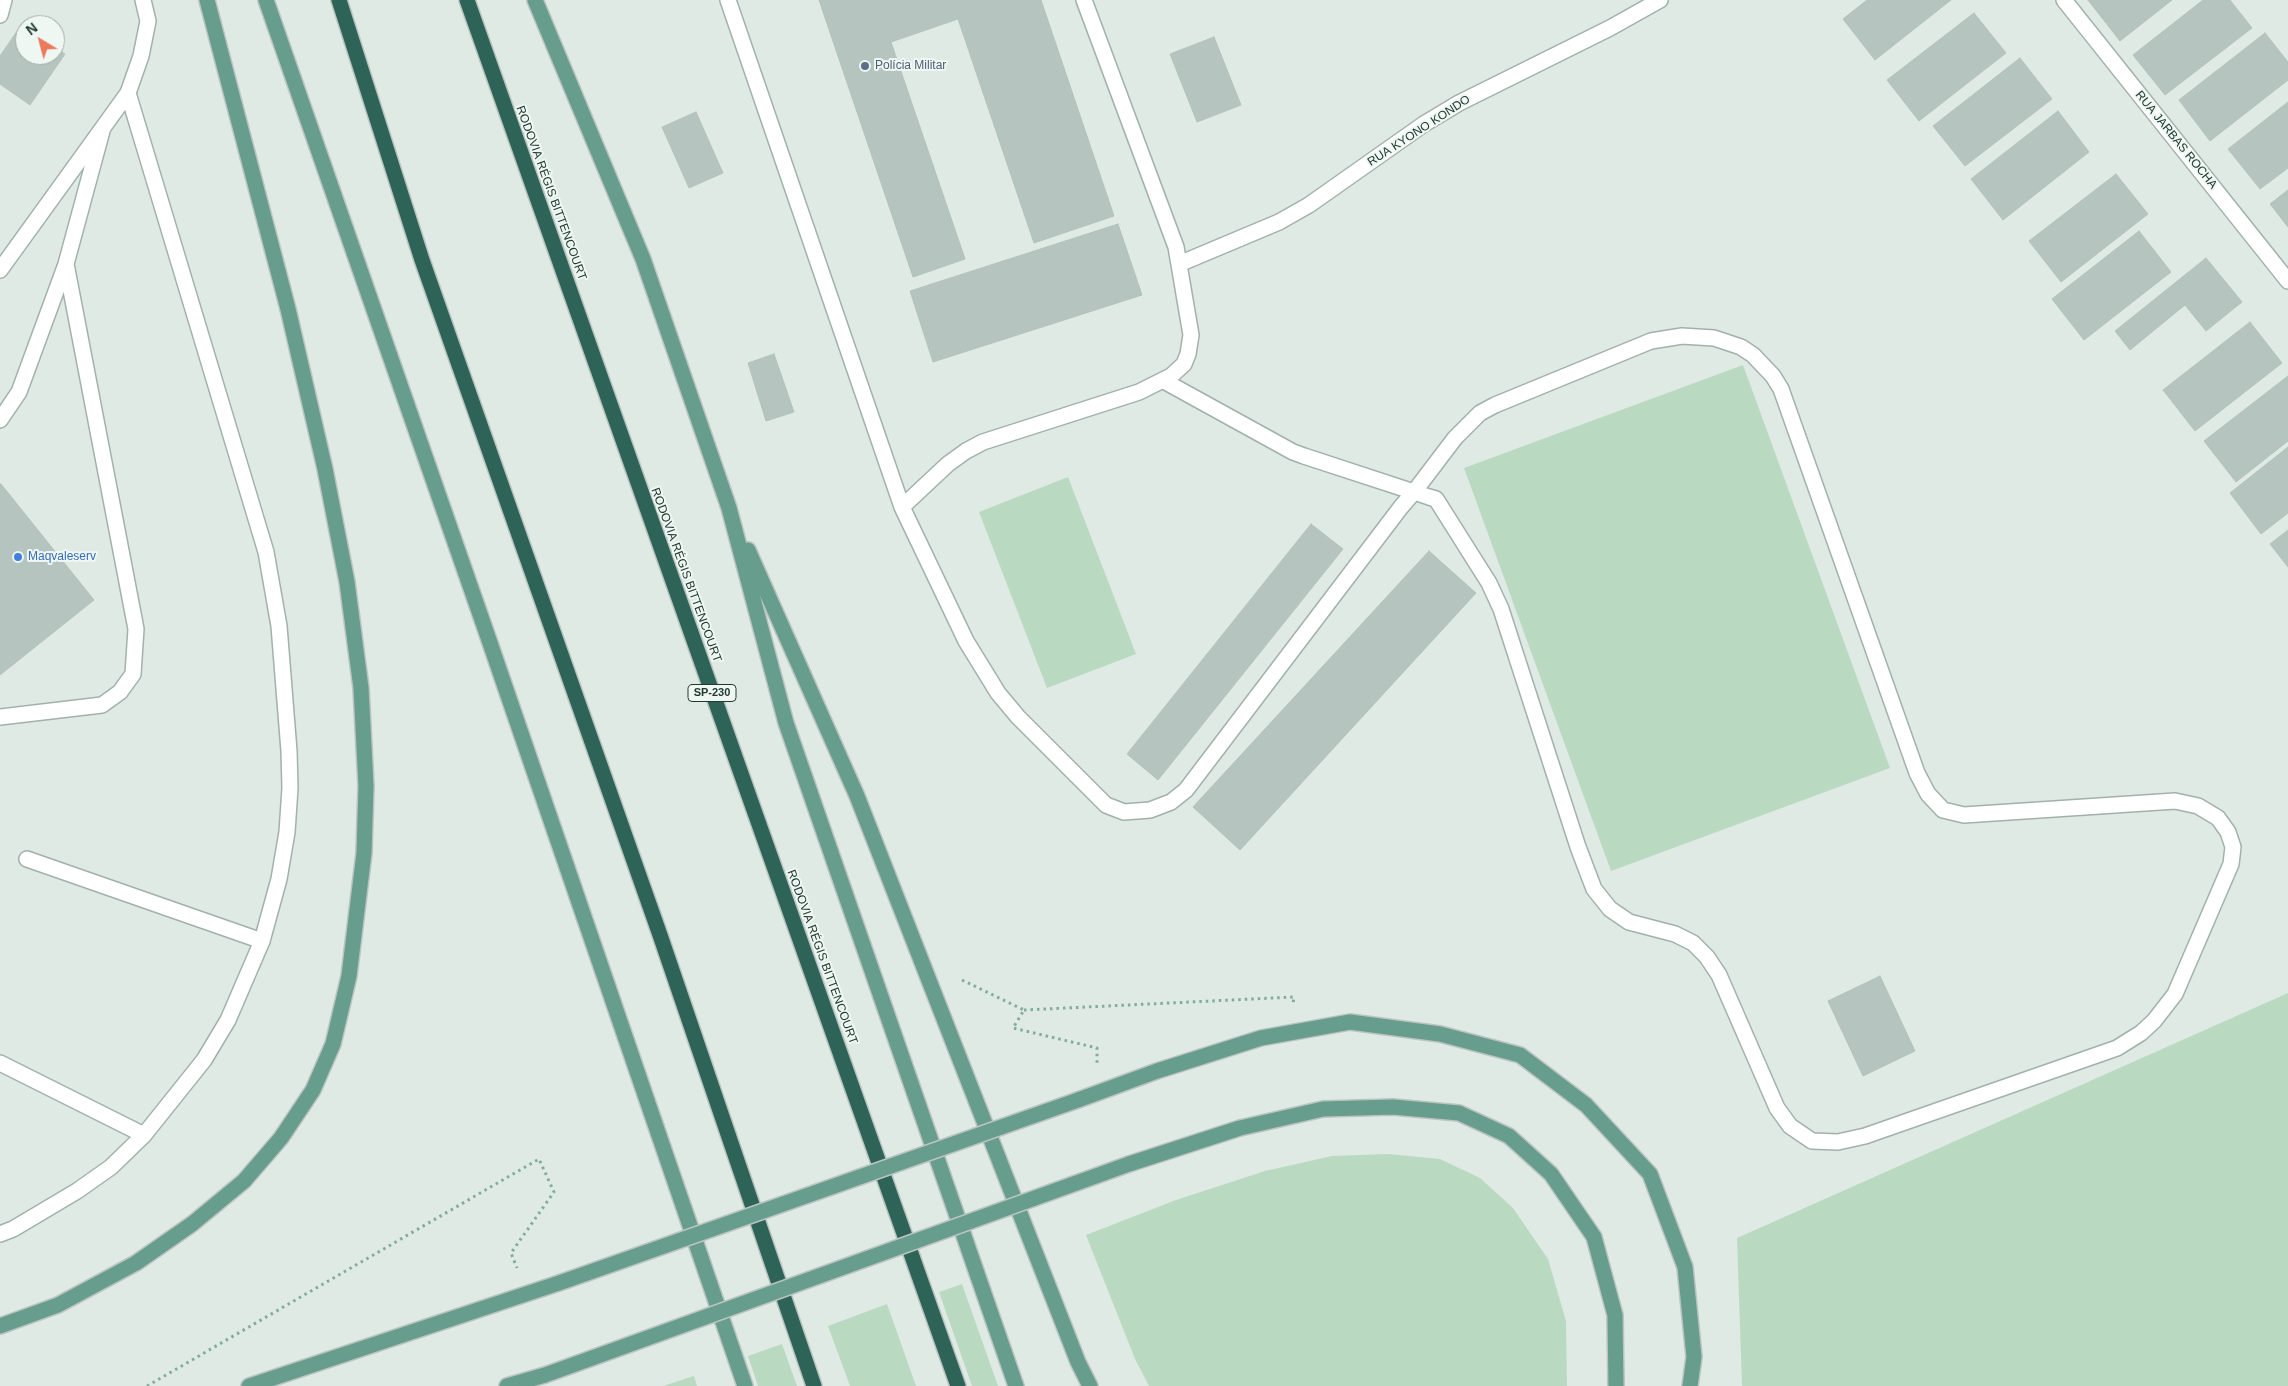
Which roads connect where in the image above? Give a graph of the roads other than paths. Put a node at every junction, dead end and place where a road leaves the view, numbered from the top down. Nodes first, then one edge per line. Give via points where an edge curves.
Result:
1 (4, 0) edge
2 (143, 0) edge
3 (207, 0) edge
4 (266, 0) edge
5 (339, 0) edge
6 (467, 0) edge
7 (535, 0) edge
8 (728, 0) edge
9 (1084, 0) edge
10 (1660, 0) edge
11 (2064, 0) edge
12 (0, 15) edge
13 (128, 93) junction
14 (102, 131) junction
15 (66, 264) junction
16 (1180, 264) junction
17 (0, 270) edge
18 (2288, 281) edge
19 (1164, 381) junction
20 (0, 420) edge
21 (1414, 492) junction
22 (729, 508) junction
23 (902, 508) junction
24 (0, 717) edge
25 (27, 859) dead end
26 (262, 941) junction
27 (0, 1063) edge
28 (144, 1135) junction
29 (0, 1234) edge
30 (0, 1326) edge
31 (249, 1386) edge
32 (507, 1386) edge
33 (745, 1386) edge
34 (814, 1386) edge
35 (958, 1386) edge
36 (1016, 1386) edge
37 (1090, 1386) edge
38 (1616, 1386) edge
39 (1690, 1386) edge

1 - 12 street
2 - 13 street via 148,21 141,56
3 - 30 main road via 288,309 347,582 362,688 366,786 364,853 349,976 332,1044 313,1090 281,1138 244,1181 192,1224 136,1263 58,1305
4 - 33 main road via 490,640
5 - 34 highway via 422,260
6 - 35 highway, RODOVIA RÉGIS BITTENCOURT / SP-230
7 - 22 main road via 643,259
8 - 23 street
9 - 16 street
10 - 16 street, RUA KYONO KONDO via 1459,103 1279,222
11 - 18 street, RUA JARBAS ROCHA
13 - 14 street
13 - 26 street via 266,552 279,626 290,788 279,878
14 - 15 street
14 - 17 street
15 - 20 street via 19,392
15 - 24 street via 136,629 133,674 120,692 102,705
16 - 19 street via 1191,344 1184,364
19 - 21 street via 1293,452
19 - 23 street via 983,442 948,464
21 - 21 street via 1436,499 1501,608 1594,889 1610,909 1629,922 1676,934 1707,956 1719,975 1777,1108 1797,1131 1812,1141 1838,1142 1865,1136 2117,1048 2141,1033 2167,1006 2231,864 2233,847 2228,832 2218,818 2198,806 2175,801 1964,815 1943,810 1928,794 1917,773 1781,389 1764,365 1742,347 1714,338 1651,341 1494,405 1466,425
21 - 23 street via 1186,790 1161,807 1142,812 1124,812 1106,805 998,693 966,641
22 - 36 main road via 786,722
22 - 37 main road via 857,796
25 - 26 street
26 - 28 street via 228,1020 204,1060
27 - 28 street
28 - 29 street via 111,1167 77,1191
31 - 39 main road, bridge via 559,1283 1261,1038 1350,1022 1440,1034 1520,1055 1586,1105 1650,1174 1685,1267 1694,1357
32 - 38 main road, bridge via 1129,1164 1240,1128 1324,1109 1393,1107 1459,1113 1509,1136 1550,1174 1594,1238 1615,1315

